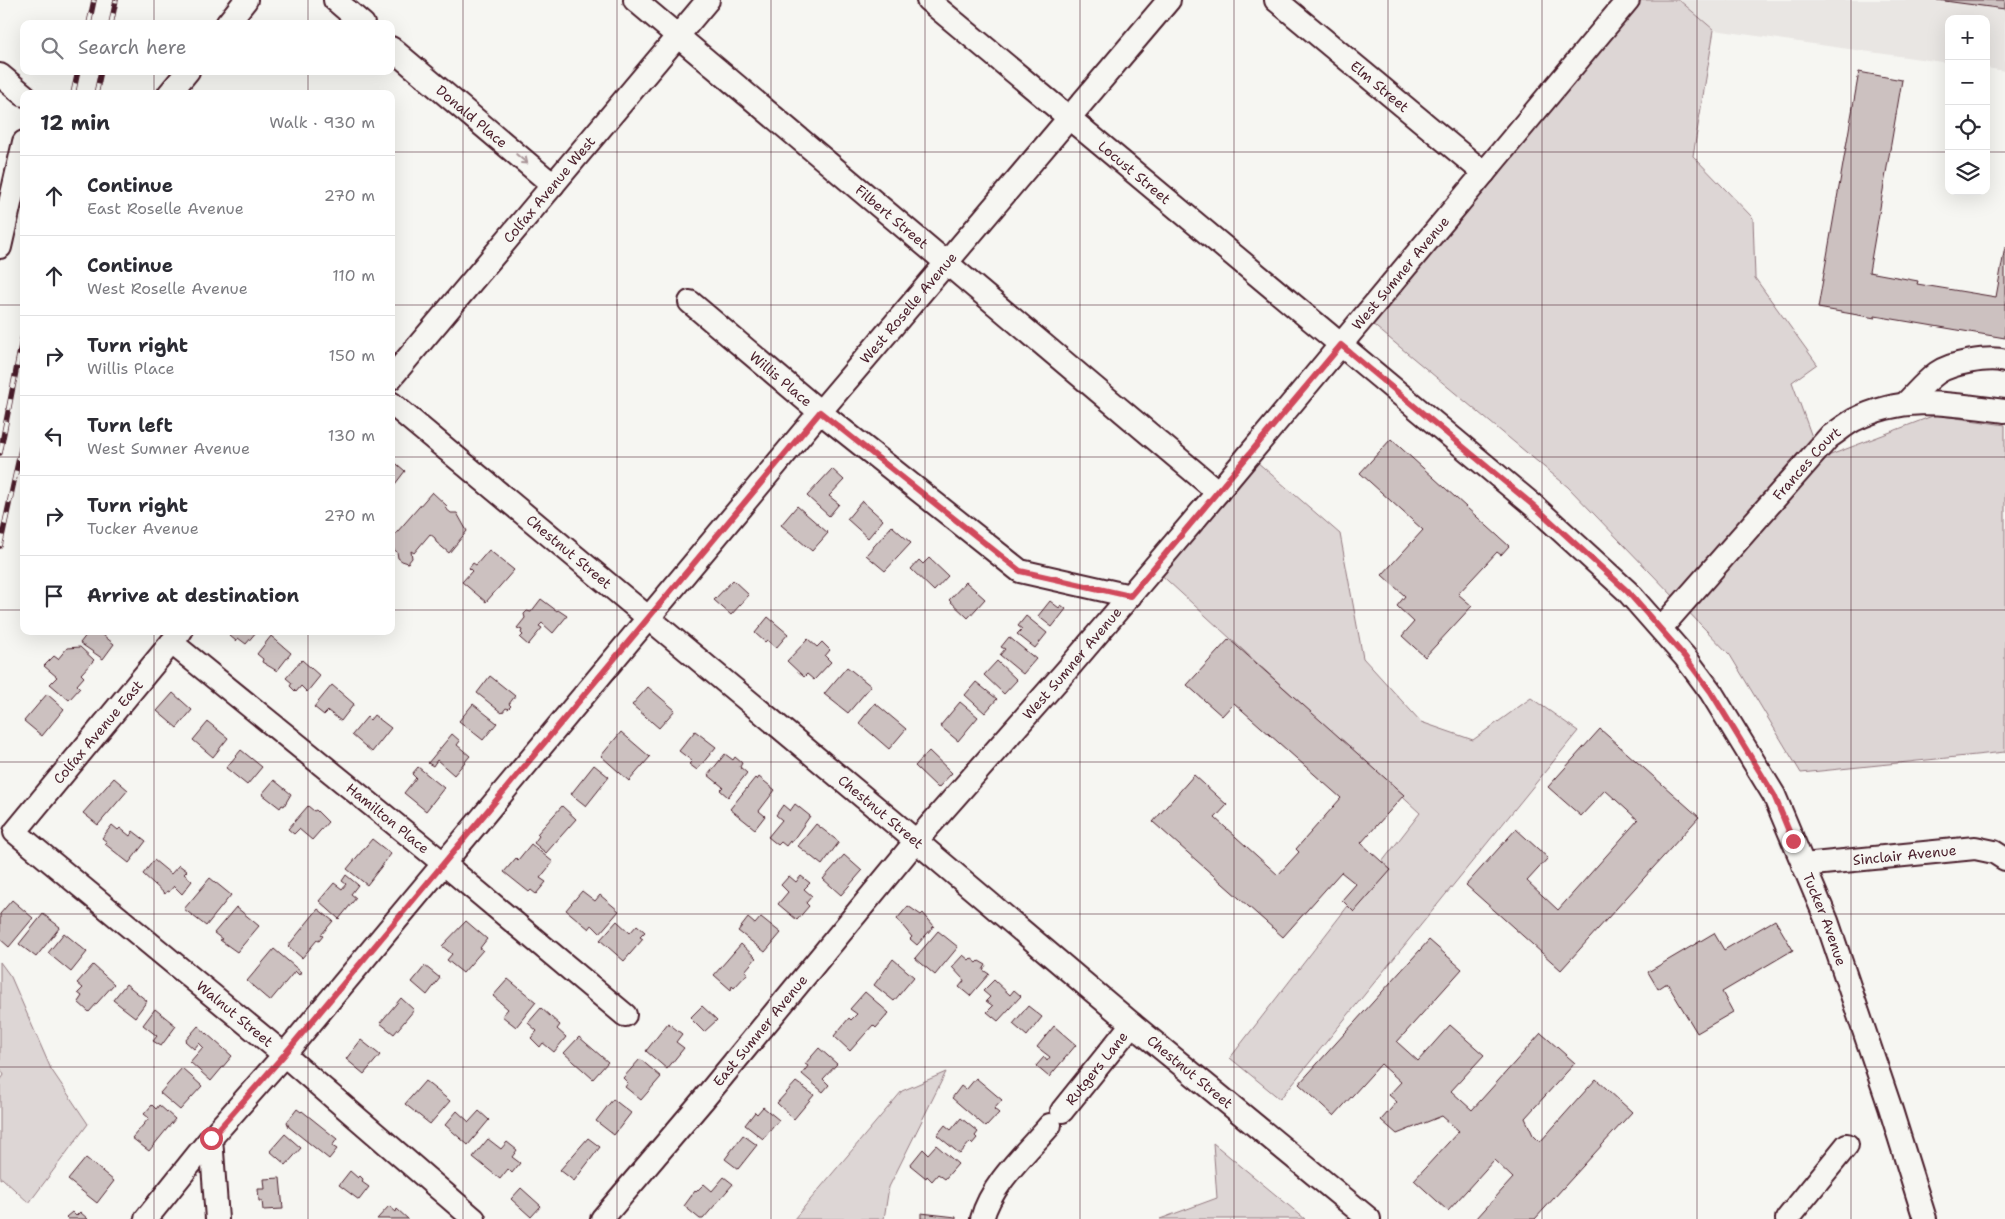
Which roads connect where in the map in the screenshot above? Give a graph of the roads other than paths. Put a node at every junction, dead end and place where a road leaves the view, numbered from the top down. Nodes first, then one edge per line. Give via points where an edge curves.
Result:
1 (246, 0) edge
2 (335, 0) edge
3 (634, 0) edge
4 (708, 0) edge
5 (928, 0) edge
6 (1169, 0) edge
7 (1276, 0) edge
8 (1625, 1) edge
9 (230, 20) edge
10 (358, 20) edge
11 (678, 36) junction
12 (395, 51) edge
13 (0, 75) edge
14 (185, 75) edge
15 (172, 90) edge
16 (20, 92) edge
17 (1070, 118) junction
18 (20, 160) edge
19 (1484, 173) junction
20 (553, 185) junction
21 (0, 247) edge
22 (946, 263) junction
23 (690, 302) dead end
24 (1341, 345) junction
25 (2005, 361) edge
26 (395, 373) edge
27 (1906, 403) junction
28 (395, 405) edge
29 (2005, 411) edge
30 (820, 412) junction
31 (1218, 492) junction
32 (1130, 596) junction
33 (648, 617) junction
34 (1661, 628) junction
35 (176, 637) edge
36 (14, 832) joint
37 (916, 841) junction
38 (2005, 860) edge
39 (443, 863) junction
40 (1803, 865) junction
41 (624, 1015) dead end
42 (1132, 1024) junction
43 (284, 1055) junction
44 (211, 1138) junction
45 (1847, 1145) dead end
46 (146, 1219) edge
47 (217, 1219) edge
48 (474, 1219) edge
49 (602, 1219) edge
50 (982, 1219) edge
51 (1369, 1219) edge
52 (1786, 1219) edge
53 (1925, 1219) edge

1 - 9 street
2 - 10 street
3 - 11 street, Filbert Street
4 - 11 street, Colfax Avenue West
5 - 17 street, Locust Street
6 - 17 street, West Roselle Avenue
7 - 19 street, Elm Street
8 - 19 street, West Sumner Avenue
11 - 20 street, Colfax Avenue West
11 - 22 street, Filbert Street
12 -> 20 street, Donald Place
13 - 16 street
14 - 15 street
17 - 22 street, West Roselle Avenue
17 - 24 street, Locust Street
18 - 21 street
19 - 24 street, West Sumner Avenue
20 - 26 street, Colfax Avenue West
22 - 30 street, West Roselle Avenue
22 - 31 street, Filbert Street
23 - 30 street, Willis Place
24 - 31 street, West Sumner Avenue
24 - 34 street, Tucker Avenue via 1534,506 1627,591
25 - 27 street via 1967,362 1938,372
27 - 29 street, Frances Court via 1934,402
27 - 34 street, Frances Court via 1882,408 1854,420 1828,437
28 - 33 street, Chestnut Street
30 - 32 street, Willis Place via 1020,571
30 - 33 street, West Roselle Avenue
31 - 32 street, West Sumner Avenue
32 - 37 street, West Sumner Avenue
33 - 37 street, Chestnut Street
33 - 39 street, West Roselle Avenue
34 - 40 street, Tucker Avenue via 1711,692 1774,795
35 - 36 street, Colfax Avenue East
35 - 39 street, Hamilton Place
36 - 43 street, Walnut Street
37 - 42 street, Chestnut Street
37 - 49 street, East Sumner Avenue
38 - 40 street, Sinclair Avenue via 1994,852 1975,848
39 - 41 street, Hamilton Place
39 - 43 street, West Roselle Avenue
40 - 53 street, Tucker Avenue via 1827,921
42 - 50 street, Rutgers Lane via 997,1187
42 - 51 street, Chestnut Street
43 - 44 street, West Roselle Avenue
43 - 48 street, Walnut Street
44 - 46 street, West Roselle Avenue
44 - 47 street
45 - 52 street

